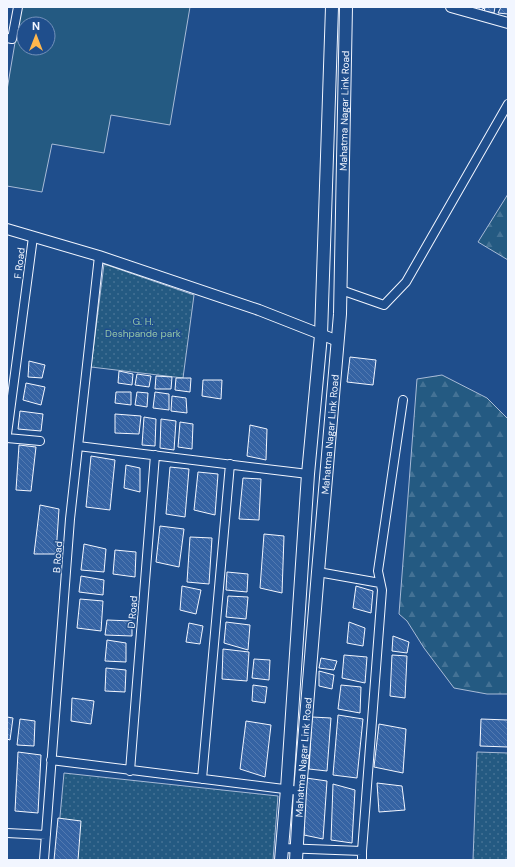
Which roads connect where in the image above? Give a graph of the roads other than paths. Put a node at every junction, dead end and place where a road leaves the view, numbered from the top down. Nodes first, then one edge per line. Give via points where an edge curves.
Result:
1 (18, 7) edge
2 (332, 7) edge
3 (346, 7) edge
4 (451, 7) edge
5 (508, 23) edge
6 (7, 38) edge
7 (508, 104) edge
8 (7, 229) edge
9 (33, 237) junction
10 (99, 256) junction
11 (341, 290) junction
12 (321, 335) junction
13 (338, 341) junction
14 (403, 400) dead end
15 (7, 434) edge
16 (7, 438) edge
17 (40, 441) dead end
18 (78, 446) junction
19 (155, 455) junction
20 (230, 464) junction
21 (308, 474) junction
22 (318, 572) junction
23 (380, 583) junction
24 (51, 760) junction
25 (130, 771) junction
26 (202, 779) junction
27 (287, 789) junction
28 (300, 791) junction
29 (7, 833) edge
30 (46, 835) junction
31 (362, 851) junction
32 (282, 854) edge
33 (297, 855) edge
34 (44, 860) edge
35 (362, 860) edge

1 - 6 street via 12,39
2 - 12 main road, Mahatma Nagar Link Road
3 - 11 main road, Mahatma Nagar Link Road
4 - 5 street
7 - 11 street via 406,282 384,305
8 - 9 street
9 - 10 street
9 - 15 street, F Road
10 - 12 street via 259,310
10 - 18 street, B Road
11 - 13 main road, Mahatma Nagar Link Road
12 - 13 street
12 - 21 main road, Mahatma Nagar Link Road
13 - 22 main road, Mahatma Nagar Link Road
14 - 23 street via 378,571
16 - 17 street
18 - 19 street
18 - 24 street, B Road
19 - 20 street
19 - 25 street, D Road
20 - 21 street
20 - 26 street
21 - 27 main road, Mahatma Nagar Link Road
22 - 23 street
22 - 28 main road, Mahatma Nagar Link Road
23 - 31 street via 382,590
24 - 25 street
24 - 30 street, B Road
25 - 26 street
26 - 27 street
27 - 28 street
27 - 32 main road, Mahatma Nagar Link Road
28 - 33 main road, Mahatma Nagar Link Road
29 - 30 street
30 - 34 street, B Road
31 - 33 street
31 - 35 street
32 - 33 street

